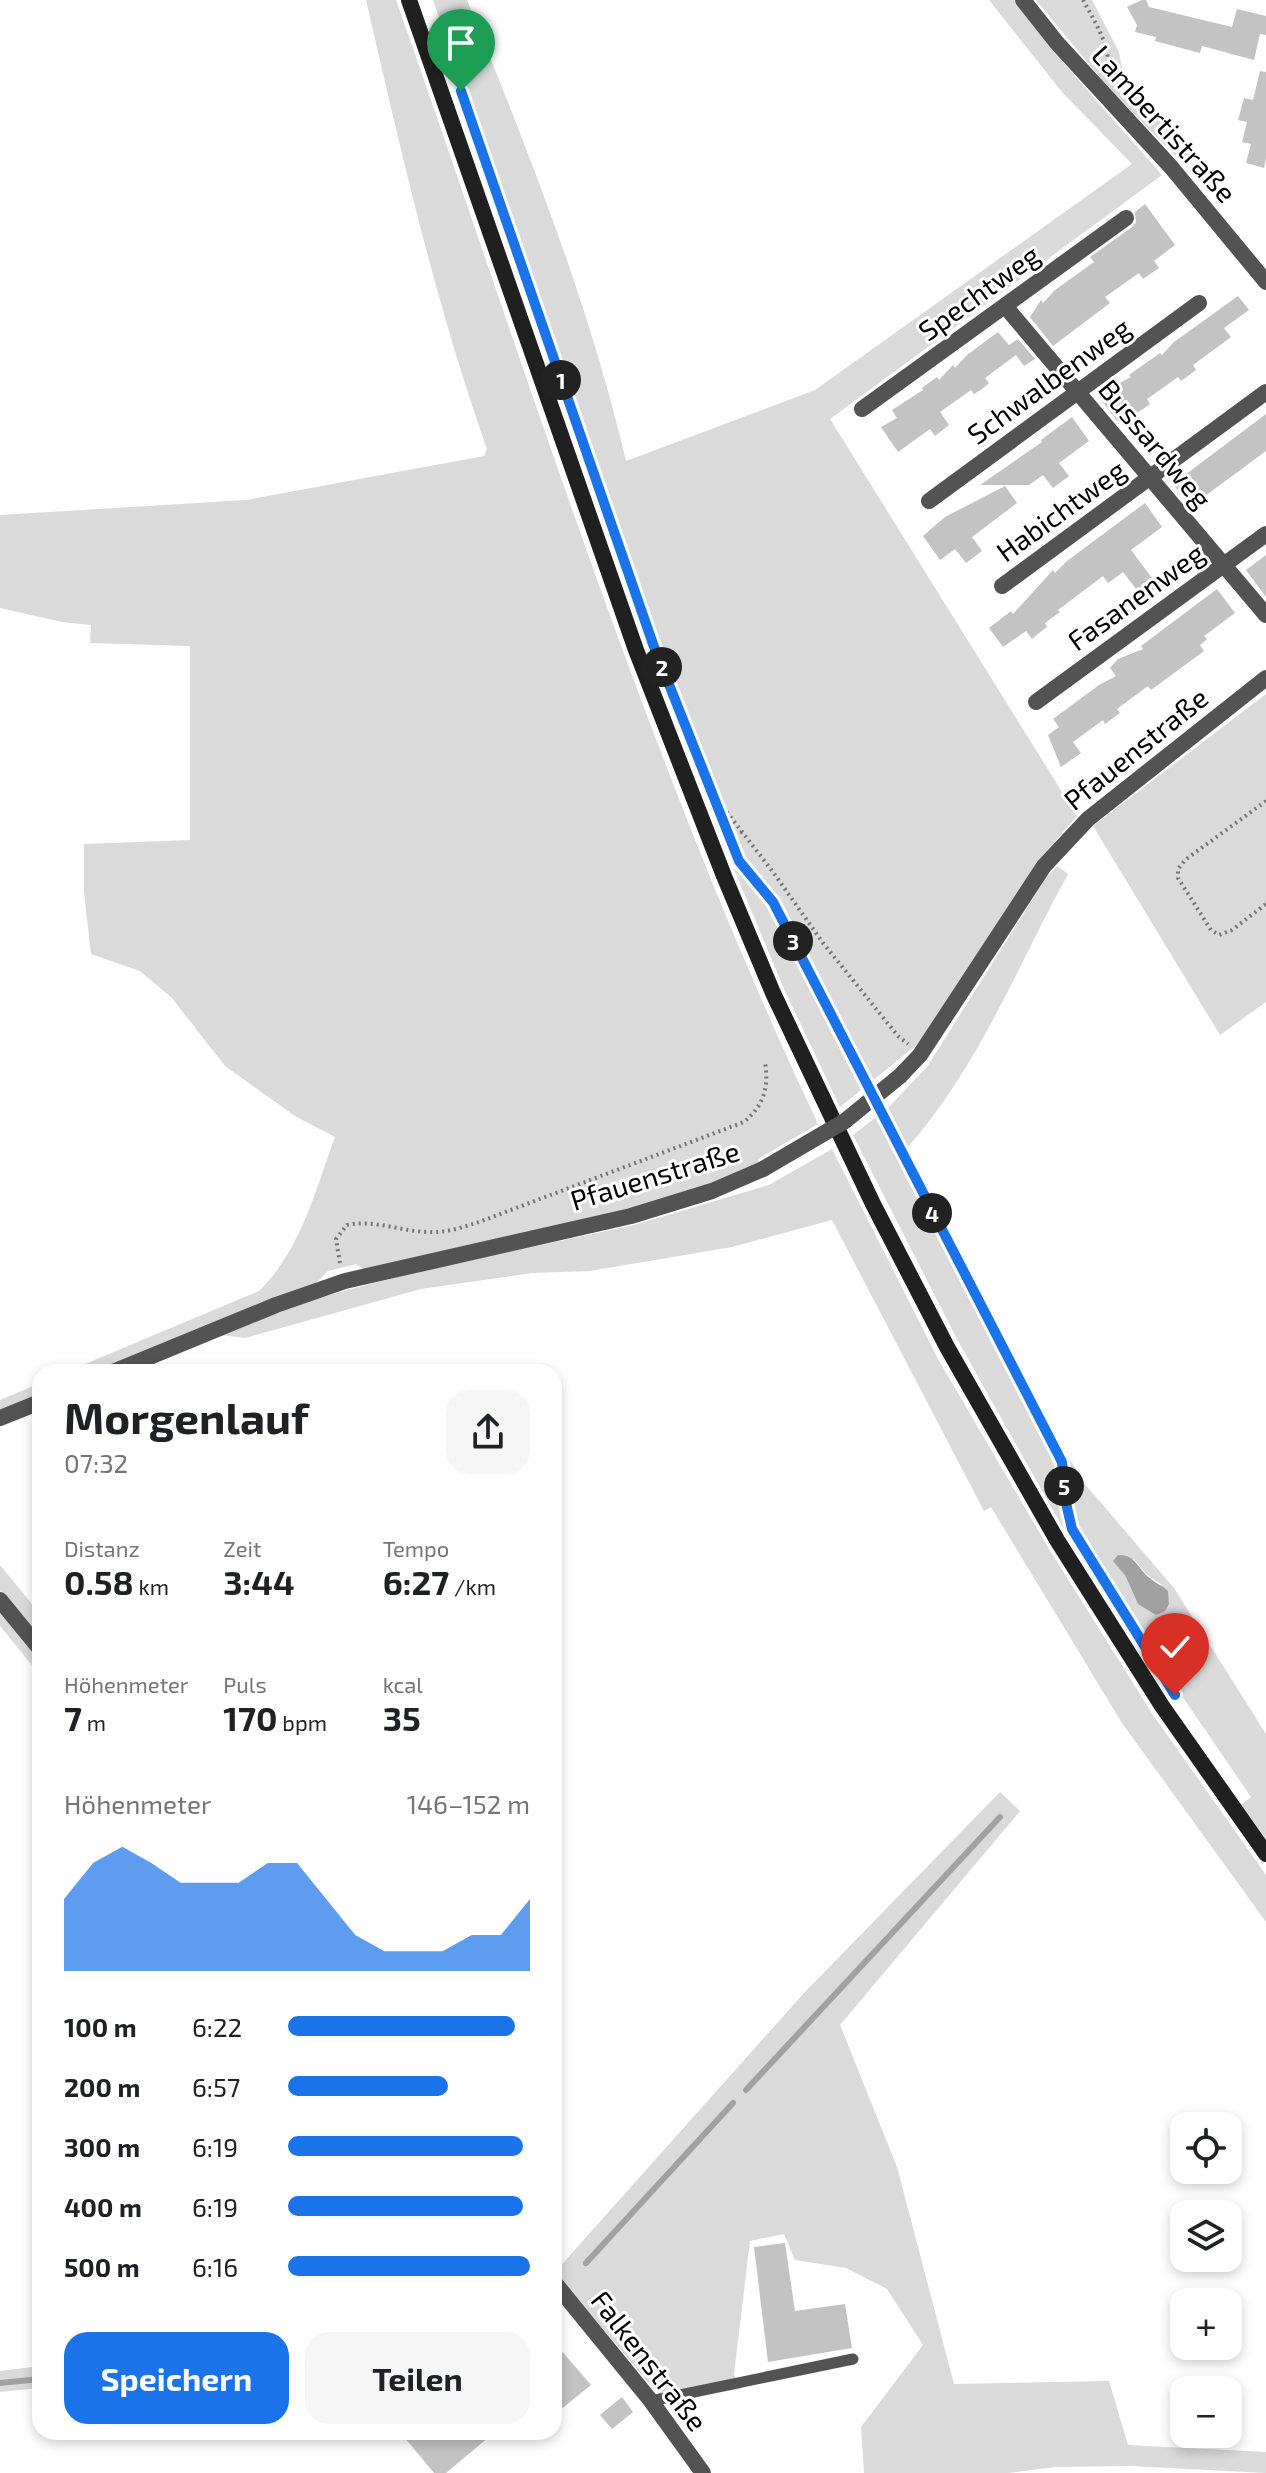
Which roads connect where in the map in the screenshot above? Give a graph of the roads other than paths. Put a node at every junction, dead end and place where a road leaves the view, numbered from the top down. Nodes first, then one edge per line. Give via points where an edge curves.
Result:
1 (409, 0) edge
2 (1023, 0) edge
3 (1126, 218) dead end
4 (1266, 282) edge
5 (1199, 303) dead end
6 (1005, 306) junction
7 (1077, 392) junction
8 (1266, 392) edge
9 (862, 409) dead end
10 (1150, 479) junction
11 (929, 501) dead end
12 (1266, 534) edge
13 (1223, 565) junction
14 (1002, 586) dead end
15 (1266, 615) edge
16 (1266, 678) edge
17 (1036, 702) dead end
18 (132, 1364) edge
19 (32, 1405) edge
20 (0, 1418) edge
21 (0, 1600) edge
22 (32, 1639) edge
23 (1266, 1854) edge
24 (562, 2292) edge
25 (853, 2359) dead end
26 (651, 2401) junction
27 (703, 2473) edge

1 - 23 main road via 636,650 779,1007 947,1347 1057,1540 1162,1706
2 - 4 street, Lambertistraße
3 - 6 street, Spechtweg
5 - 7 street, Schwalbenweg
6 - 7 street, Bussardweg
6 - 9 street, Spechtweg
7 - 10 street, Bussardweg
7 - 11 street, Schwalbenweg
8 - 10 street, Habichtweg
10 - 13 street, Bussardweg
10 - 14 street, Habichtweg
12 - 13 street, Fasanenweg
13 - 15 street, Bussardweg
13 - 17 street, Fasanenweg
16 - 18 street, Pfauenstraße, bridge via 1088,819 1064,844 1044,866 920,1055 845,1121 763,1169 712,1191 631,1216 345,1281
19 - 20 street
21 - 22 street
24 - 26 street, Falkenstraße
25 - 26 lane
26 - 27 street, Falkenstraße

